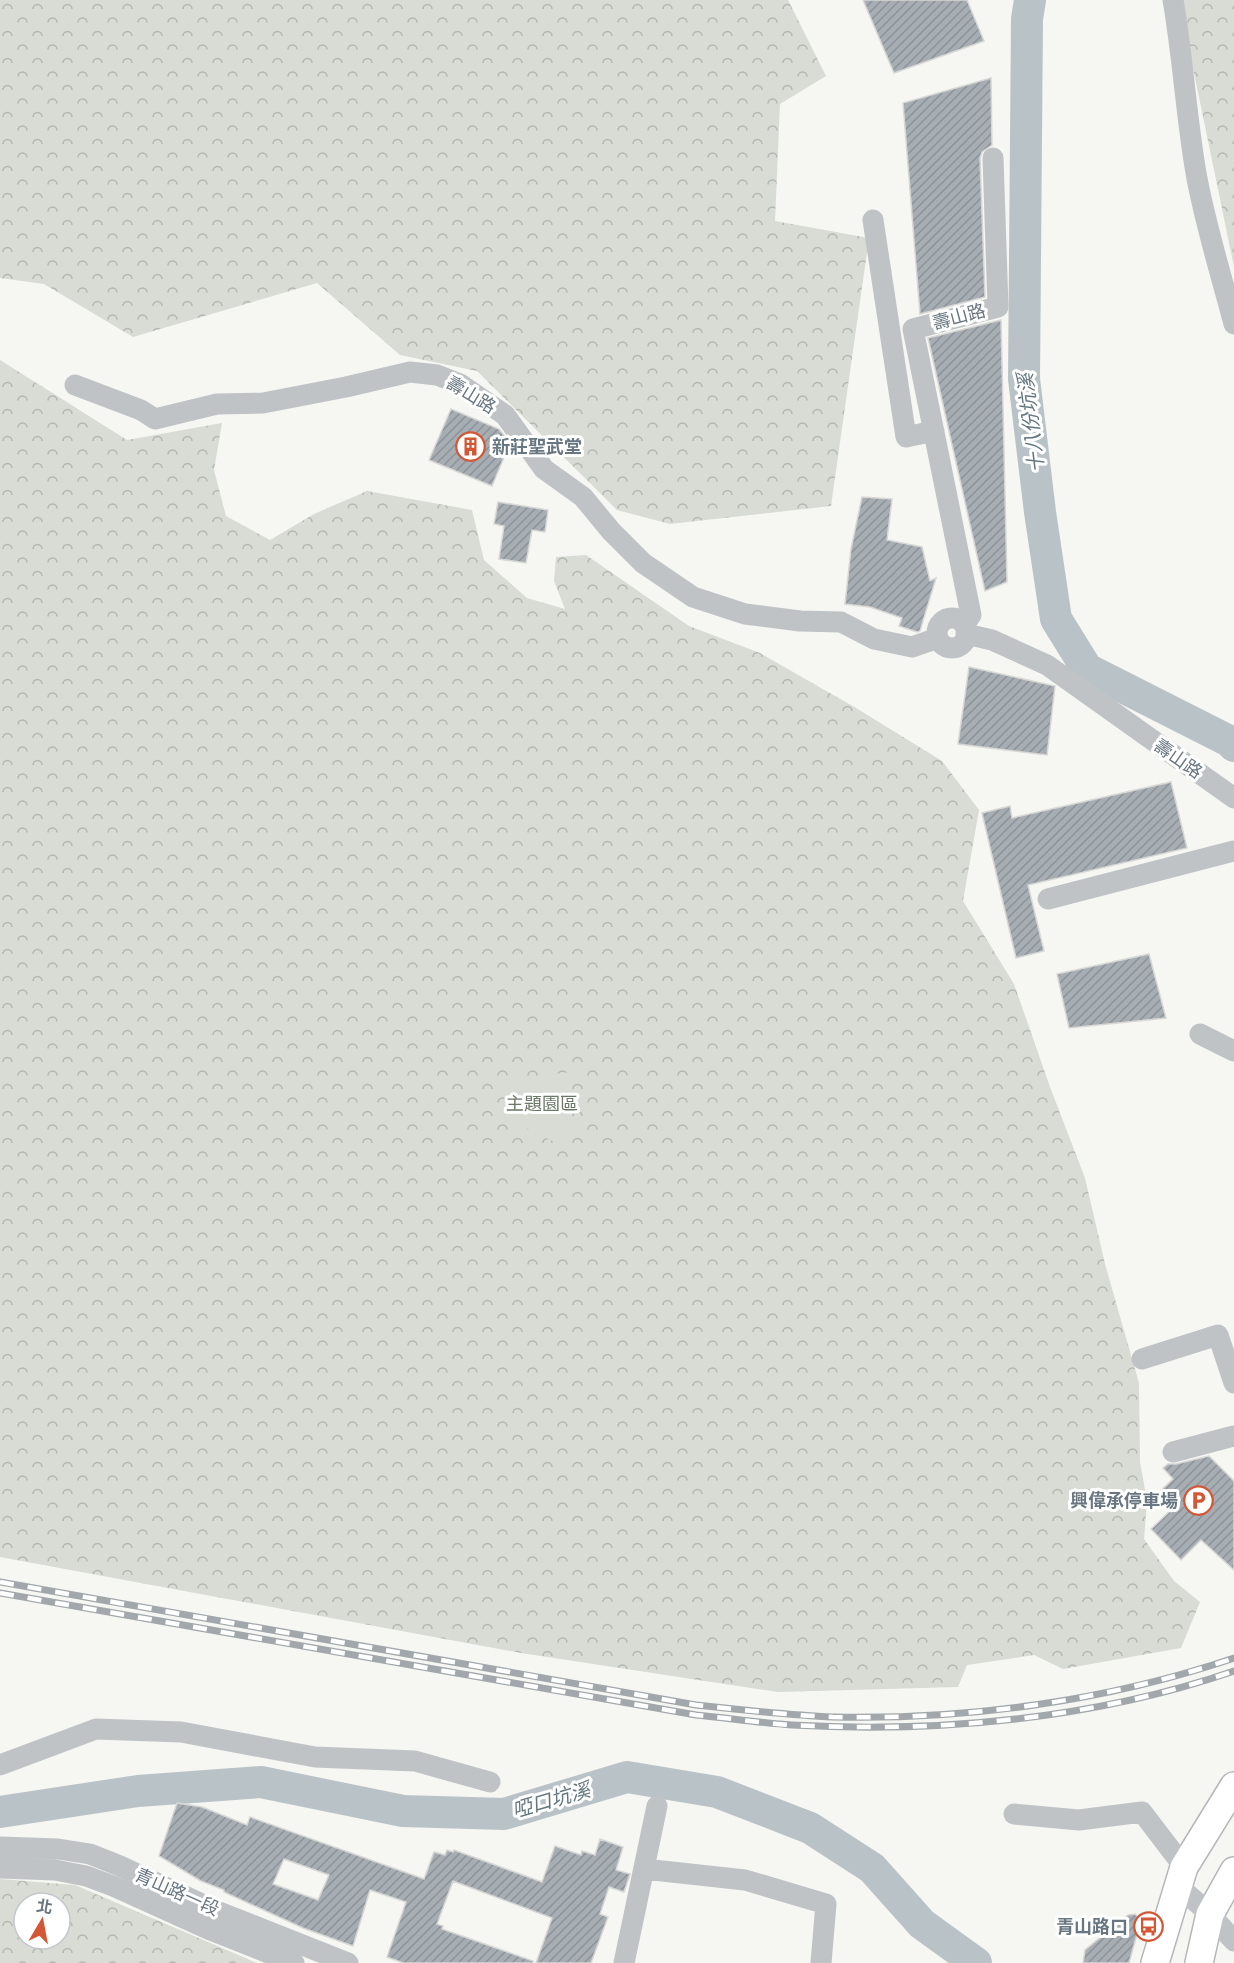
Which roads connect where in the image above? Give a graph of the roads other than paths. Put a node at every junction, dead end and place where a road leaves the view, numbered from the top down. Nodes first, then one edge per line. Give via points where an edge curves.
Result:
1 (1173, 0) edge
2 (993, 159) dead end
3 (873, 220) dead end
4 (1234, 324) edge
5 (75, 385) dead end
6 (934, 431) junction
7 (965, 629) junction
8 (1234, 798) edge
9 (1234, 851) edge
10 (1048, 899) dead end
11 (1200, 1034) dead end
12 (1234, 1051) edge
13 (1142, 1359) dead end
14 (1234, 1383) edge
15 (1234, 1436) edge
16 (1173, 1452) dead end
17 (0, 1765) edge
18 (490, 1782) dead end
19 (1234, 1786) edge
20 (657, 1806) dead end
21 (1014, 1814) dead end
22 (0, 1847) edge
23 (0, 1868) edge
24 (644, 1869) junction
25 (1234, 1871) edge
26 (1181, 1876) junction
27 (1210, 1914) junction
28 (1234, 1941) edge
29 (294, 1963) edge
30 (348, 1963) edge
31 (624, 1963) edge
32 (821, 1963) edge
33 (1155, 1963) edge
34 (1199, 1963) edge

1 - 4 street via 1197,176
2 - 6 street, 壽山路 via 998,307 913,329
3 - 6 street via 906,437
5 - 7 street, 壽山路 via 155,419 217,404 263,403 410,372 437,375 460,384 505,415 544,469 583,497 643,563 693,597 745,615 841,622 874,639 912,647 938,638 938,629 947,619 956,619
6 - 7 street, 壽山路 via 971,615
7 - 8 street, 壽山路 via 1047,666
9 - 10 street
11 - 12 street
13 - 14 street via 1218,1335
15 - 16 street
17 - 18 street via 96,1729 181,1732 315,1756 415,1761
19 - 26 main road
20 - 24 street
21 - 26 street via 1079,1820 1142,1812
22 - 30 street, 青山路一段 via 90,1854 219,1912
23 - 29 street, 青山路一段 via 56,1870 86,1876
24 - 31 street
24 - 32 street via 745,1880 826,1904
25 - 27 main road
26 - 27 street
26 - 33 main road
27 - 28 street
27 - 34 main road

